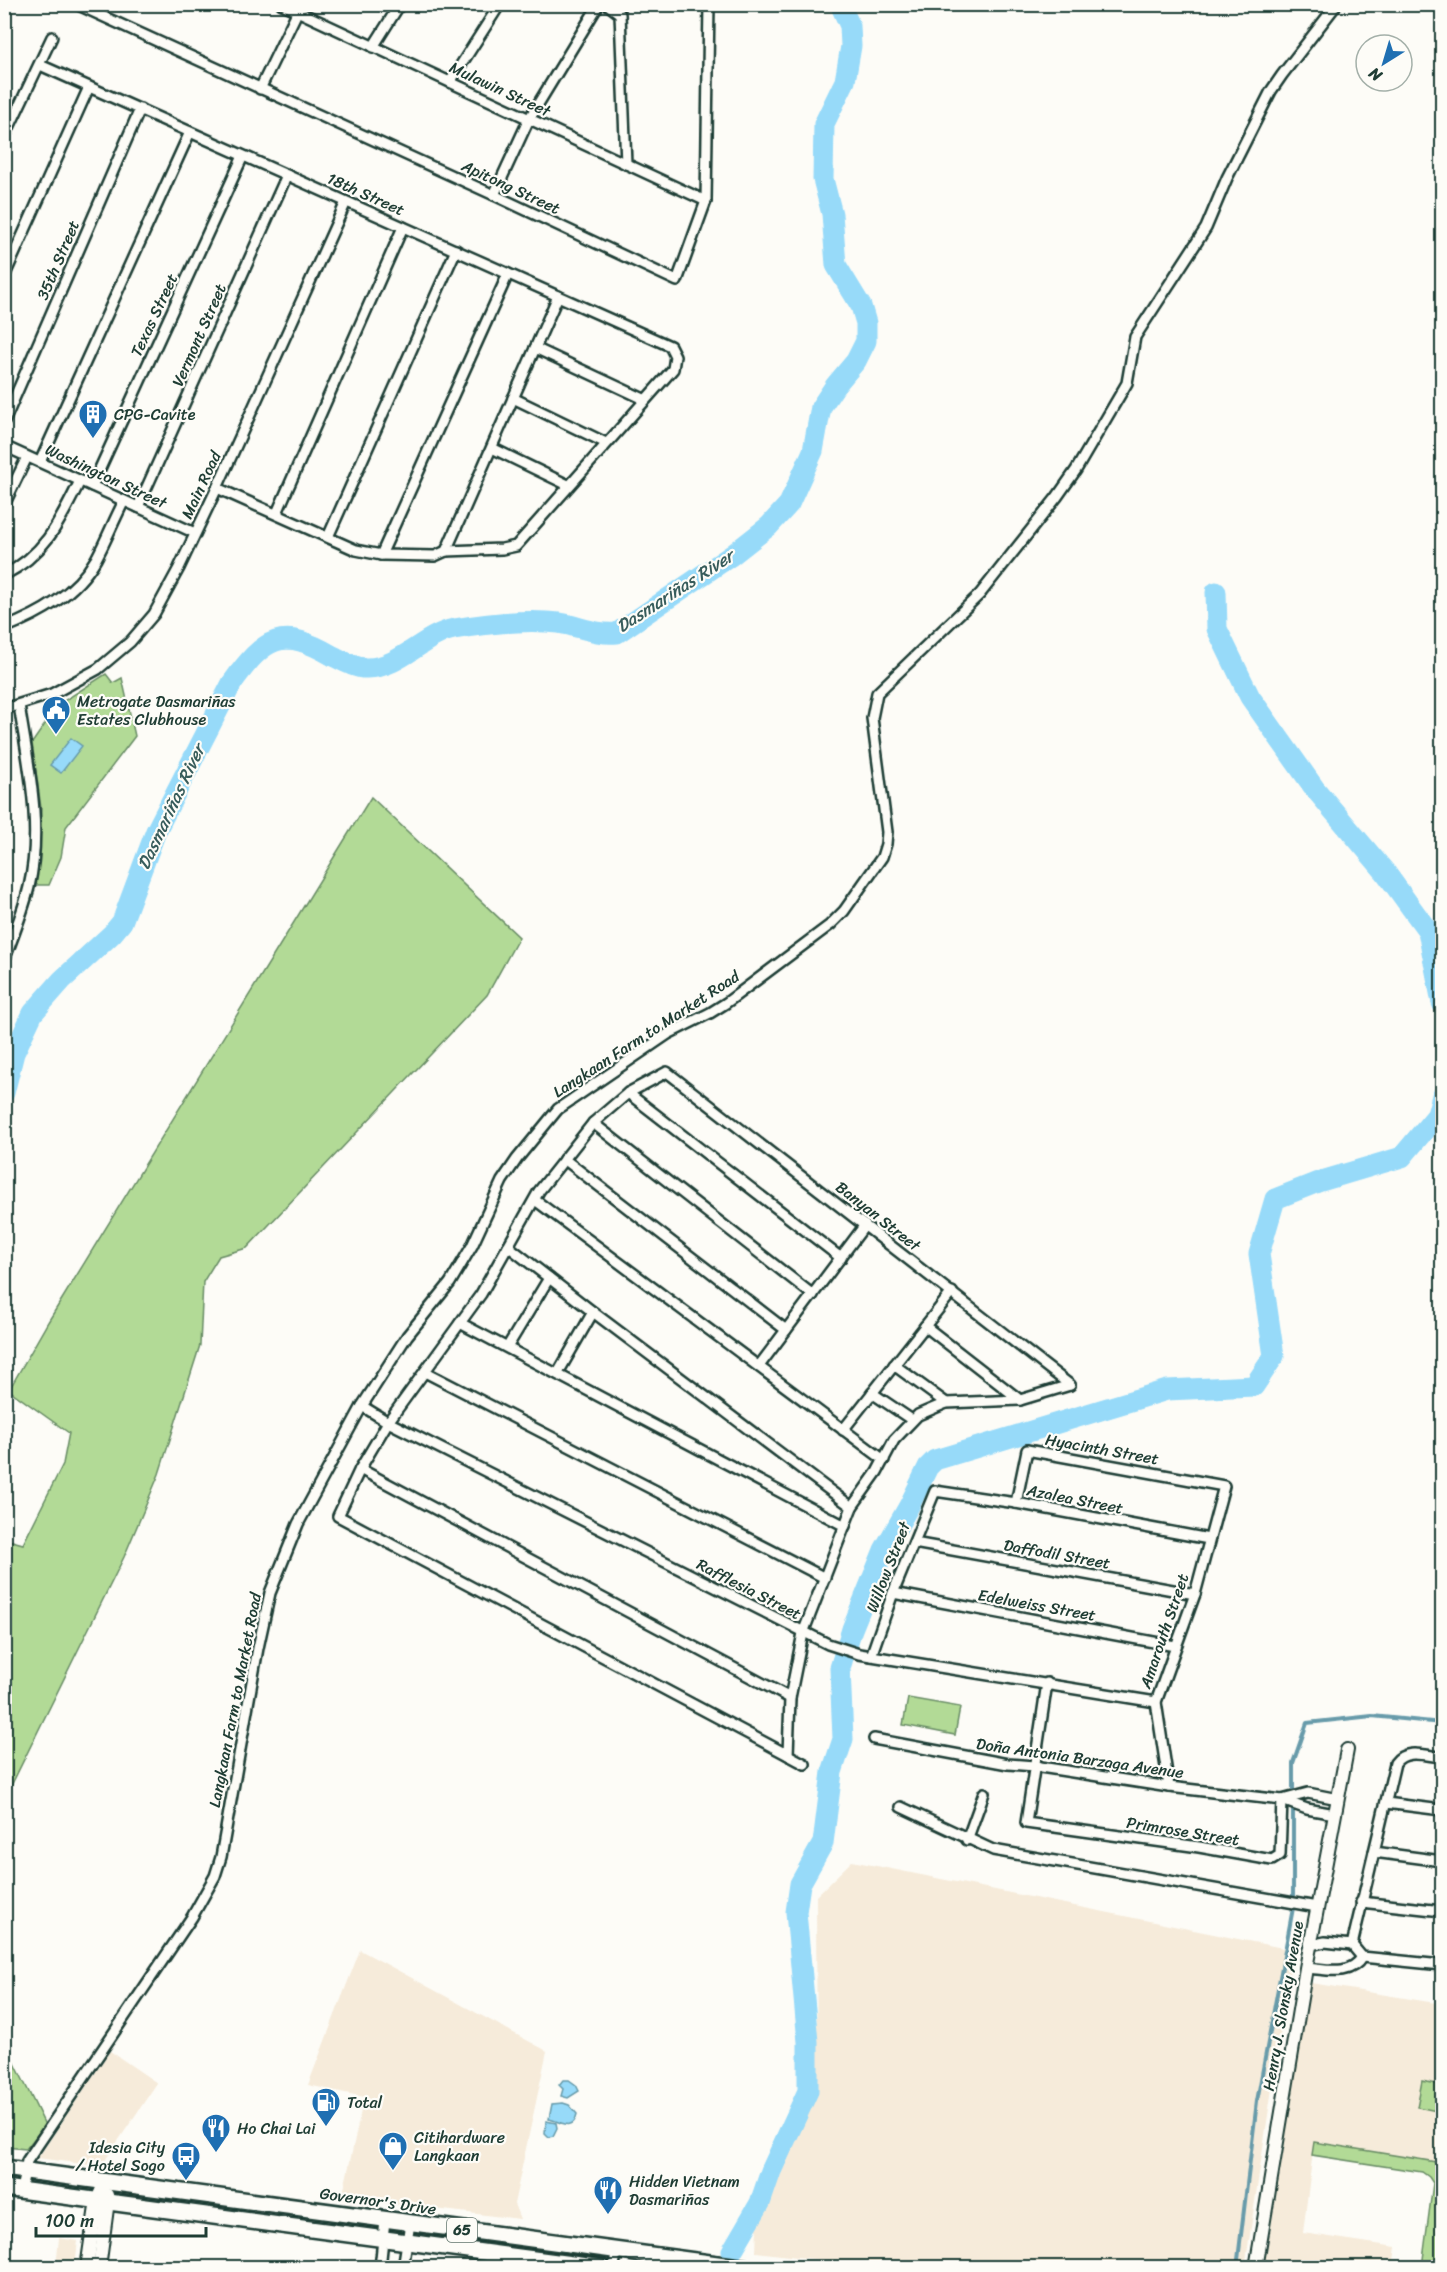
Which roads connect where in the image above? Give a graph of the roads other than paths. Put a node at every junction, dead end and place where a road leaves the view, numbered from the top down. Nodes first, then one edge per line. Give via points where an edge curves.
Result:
1 (76, 4) edge
2 (282, 4) edge
3 (400, 4) edge
4 (500, 4) edge
5 (599, 4) edge
6 (607, 4) edge
7 (709, 4) edge
8 (1337, 4) edge
9 (299, 8) edge
10 (52, 37) dead end
11 (373, 47) junction
12 (40, 65) junction
13 (450, 82) junction
14 (89, 87) junction
15 (260, 89) junction
16 (140, 110) junction
17 (529, 119) junction
18 (190, 132) junction
19 (4, 138) edge
20 (243, 156) junction
21 (626, 164) junction
22 (287, 175) junction
23 (494, 195) junction
24 (706, 201) junction
25 (346, 202) junction
26 (403, 227) junction
27 (456, 250) junction
28 (508, 274) junction
29 (4, 278) edge
30 (558, 296) junction
31 (535, 348) junction
32 (513, 398) junction
33 (644, 399) junction
34 (4, 422) edge
35 (606, 443) junction
36 (4, 446) edge
37 (492, 448) junction
38 (27, 457) junction
39 (40, 462) junction
40 (80, 481) junction
41 (568, 485) junction
42 (92, 486) junction
43 (217, 488) junction
44 (124, 501) junction
45 (4, 505) edge
46 (138, 507) junction
47 (277, 513) junction
48 (195, 533) junction
49 (328, 537) junction
50 (446, 551) junction
51 (381, 555) junction
52 (4, 576) edge
53 (4, 628) edge
54 (19, 705) junction
55 (4, 709) edge
56 (4, 961) edge
57 (628, 1093) junction
58 (592, 1123) junction
59 (564, 1159) junction
60 (535, 1200) junction
61 (865, 1225) junction
62 (508, 1246) junction
63 (841, 1258) junction
64 (549, 1278) junction
65 (952, 1292) junction
66 (813, 1295) junction
67 (593, 1312) junction
68 (460, 1323) junction
69 (925, 1326) junction
70 (786, 1330) junction
71 (508, 1346) junction
72 (894, 1365) junction
73 (759, 1366) junction
74 (425, 1372) junction
75 (558, 1374) junction
76 (872, 1394) junction
77 (1020, 1400) junction
78 (946, 1403) junction
79 (362, 1406) junction
80 (912, 1420) junction
81 (388, 1422) junction
82 (843, 1430) junction
83 (884, 1460) junction
84 (360, 1469) junction
85 (1224, 1486) joint
86 (935, 1491) joint
87 (1016, 1503) junction
88 (852, 1507) junction
89 (845, 1526) junction
90 (1209, 1539) junction
91 (914, 1543) junction
92 (825, 1578) junction
93 (893, 1593) junction
94 (1195, 1594) junction
95 (803, 1633) junction
96 (1175, 1646) junction
97 (871, 1656) junction
98 (1047, 1683) junction
99 (790, 1698) junction
100 (1156, 1702) junction
101 (874, 1739) dead end
102 (1347, 1750) dead end
103 (788, 1755) junction
104 (1443, 1757) edge
105 (805, 1764) dead end
106 (1034, 1766) junction
107 (1169, 1787) junction
108 (984, 1793) dead end
109 (1338, 1799) junction
110 (1282, 1800) junction
111 (1386, 1803) junction
112 (901, 1808) dead end
113 (1443, 1810) edge
114 (1335, 1814) junction
115 (967, 1840) junction
116 (1374, 1852) junction
117 (1443, 1861) edge
118 (1361, 1902) junction
119 (1317, 1907) junction
120 (1443, 1911) edge
121 (1310, 1945) junction
122 (1352, 1945) junction
123 (1362, 1957) junction
124 (1443, 1965) edge
125 (1306, 1968) junction
126 (4, 2168) edge
127 (24, 2171) junction
128 (105, 2182) junction
129 (4, 2188) edge
130 (21, 2190) junction
131 (103, 2200) junction
132 (386, 2220) junction
133 (410, 2223) junction
134 (383, 2238) junction
135 (407, 2241) junction
136 (597, 2249) junction
137 (616, 2252) junction
138 (597, 2267) edge
139 (747, 2267) edge
140 (87, 2268) edge
141 (99, 2268) edge
142 (380, 2268) edge
143 (403, 2268) edge
144 (614, 2268) edge
145 (1256, 2268) edge

1 - 15 street, Apitong Street
2 - 9 street, Mulawin Street
3 - 11 street
4 - 13 street
5 - 17 street
6 - 21 street via 620,14
7 - 24 street, Apitong Street
8 - 79 street, Langkaan Farm to Market Road via 1271,91 1206,228 1135,337 1127,383 1076,470 980,594 877,693 872,718 887,832 882,857 830,925 726,1003 668,1034 558,1109 502,1181 450,1283 407,1336
9 - 11 street, Mulawin Street
9 - 15 street
10 - 12 street
11 - 13 street, Mulawin Street
12 - 14 street, 18th Street
12 - 19 street
13 - 17 street, Mulawin Street
14 - 16 street, 18th Street
14 - 29 street
15 - 23 street, Apitong Street
16 - 18 street, 18th Street
16 - 34 street, 35th Street
17 - 21 street, Mulawin Street
17 - 23 street
18 - 20 street, 18th Street
18 - 39 street
20 - 22 street, 18th Street
20 - 42 street, Texas Street
21 - 24 street, Mulawin Street
22 - 25 street, 18th Street
22 - 46 street, Vermont Street
23 - 24 street, Apitong Street via 677,281
25 - 26 street, 18th Street
25 - 43 street, Main Road
26 - 27 street, 18th Street
26 - 47 street
27 - 28 street, 18th Street
27 - 49 street
28 - 30 street, 18th Street
28 - 51 street
30 - 31 street
30 - 33 street, 18th Street via 670,346 675,356 673,369
31 - 32 street
31 - 33 street
32 - 35 street
32 - 37 street
33 - 35 street
35 - 41 street
36 - 38 street, Washington Street
37 - 41 street
37 - 50 street
38 - 39 street, Washington Street
38 - 45 street
39 - 40 street, Washington Street
40 - 42 street, Washington Street
40 - 52 street via 50,538 36,555
41 - 50 street via 516,546
42 - 44 street, Washington Street
43 - 47 street
43 - 48 street, Main Road
44 - 46 street, Washington Street
44 - 53 street via 95,561 81,579 64,596
46 - 48 street, Washington Street
47 - 49 street
48 - 54 street, Main Road via 167,593 130,642 74,684
49 - 51 street via 356,550
50 - 51 street via 435,556
54 - 55 street, Main Road
54 - 56 street via 33,793 34,847 27,896
57 - 58 street
57 - 61 street, Banyan Street via 667,1072
57 - 63 street
58 - 59 street
58 - 66 street
59 - 60 street
59 - 70 street
60 - 62 street
60 - 73 street
61 - 63 street
61 - 65 street, Banyan Street
62 - 64 street
62 - 68 street
63 - 66 street
64 - 67 street
64 - 71 street
65 - 69 street
65 - 77 street, Banyan Street via 1070,1385
66 - 70 street
67 - 75 street
67 - 88 street
68 - 71 street
68 - 74 street
69 - 72 street
69 - 77 street
70 - 73 street
71 - 75 street
72 - 76 street
72 - 78 street
73 - 82 street
74 - 81 street
74 - 92 street
75 - 89 street
76 - 80 street
76 - 82 street
77 - 78 street
78 - 80 street
79 - 81 street, Rafflesia Street
79 - 127 street, Langkaan Farm to Market Road via 298,1524 270,1593 215,1876
80 - 83 street via 894,1440
81 - 84 street
81 - 95 street, Rafflesia Street
82 - 83 street
83 - 88 street
84 - 99 street
84 - 103 street via 338,1516
85 - 87 street, Hyacinth Street via 1028,1450
85 - 90 street, Amarouth Street
86 - 87 street, Azalea Street
86 - 91 street, Willow Street
87 - 90 street, Azalea Street
88 - 89 street
89 - 92 street
90 - 94 street, Amarouth Street
91 - 93 street, Willow Street
91 - 94 street, Daffodil Street
92 - 95 street
93 - 96 street, Edelweiss Street
93 - 97 street, Willow Street
94 - 96 street, Amarouth Street
95 - 97 street, Rafflesia Street
95 - 99 street
96 - 100 street, Amarouth Street
97 - 98 street, Rafflesia Street
98 - 100 street, Rafflesia Street
98 - 106 street
99 - 103 street
100 - 107 street, Amarouth Street
101 - 106 street, Doña Antonia Barzaga Avenue
102 - 109 street, Henry J. Slonsky Avenue
103 - 105 street
104 - 111 street via 1405,1753 1399,1756
106 - 107 street, Doña Antonia Barzaga Avenue
106 - 110 street, Primrose Street via 1026,1823 1272,1860 1280,1855
107 - 110 street, Doña Antonia Barzaga Avenue
108 - 115 street
109 - 110 street, Doña Antonia Barzaga Avenue via 1308,1793
109 - 114 street, Henry J. Slonsky Avenue
110 - 114 street, Doña Antonia Barzaga Avenue
111 - 113 street
111 - 116 street
112 - 115 street
114 - 119 street, Henry J. Slonsky Avenue
115 - 119 street via 993,1850
116 - 117 street
116 - 118 street
118 - 120 street
118 - 122 street
119 - 121 street, Henry J. Slonsky Avenue
121 - 122 street
121 - 125 street, Henry J. Slonsky Avenue
122 - 123 street
123 - 124 street
123 - 125 street via 1353,1968 1339,1971
125 - 145 street, Henry J. Slonsky Avenue
126 - 127 main road, Governor's Drive / 65
127 - 128 main road, Governor's Drive / 65
127 - 130 street, Langkaan Farm to Market Road
128 - 131 street
128 - 132 main road, Governor's Drive / 65
129 - 130 main road, 65
130 - 131 main road, 65
131 - 134 main road, 65
131 - 140 street
131 - 141 street
132 - 133 main road, Governor's Drive / 65
132 - 134 street
133 - 135 street
133 - 136 main road, Governor's Drive / 65
134 - 135 main road, 65
134 - 142 street
135 - 138 main road, 65
135 - 143 street
136 - 137 main road, Governor's Drive / 65
136 - 138 street
137 - 139 main road, Governor's Drive / 65
137 - 144 street

